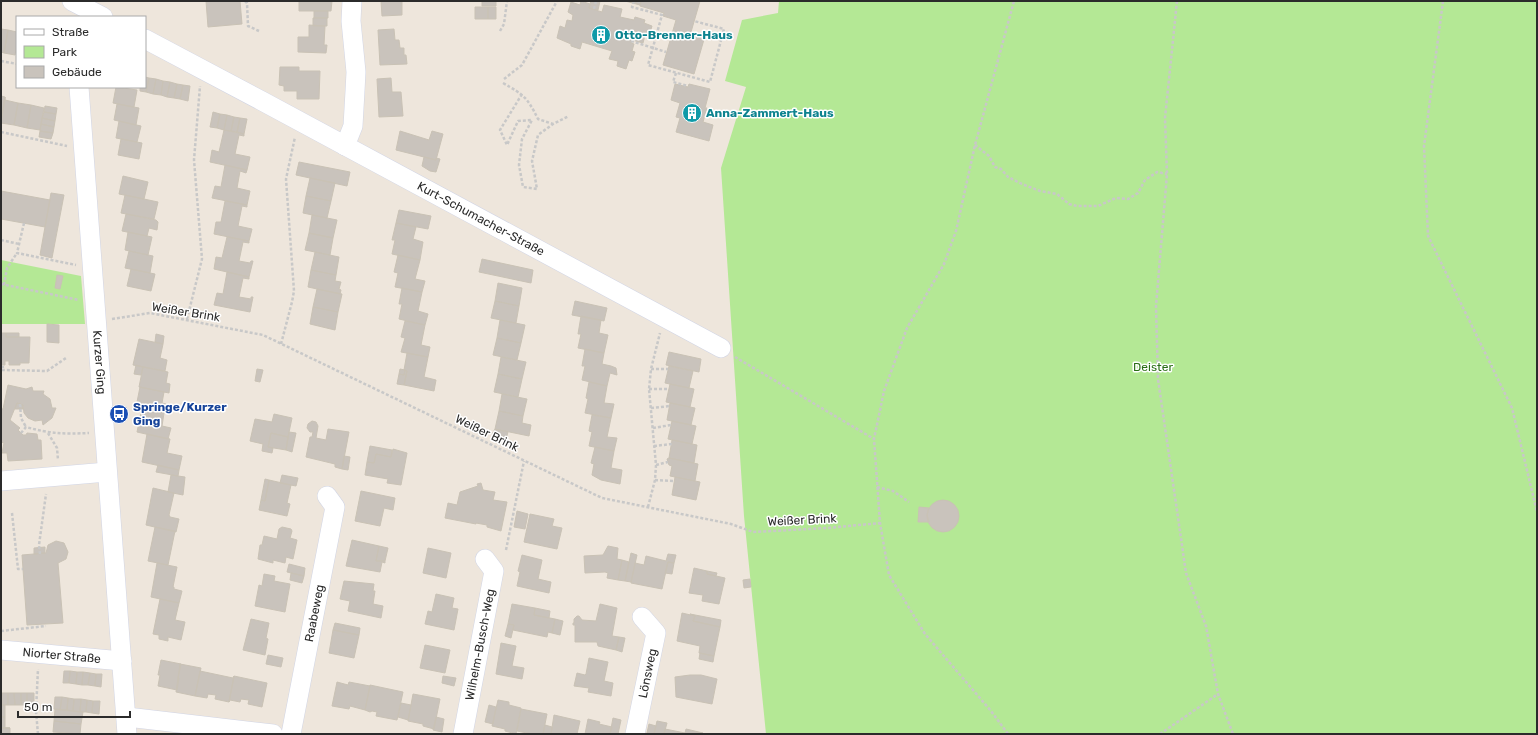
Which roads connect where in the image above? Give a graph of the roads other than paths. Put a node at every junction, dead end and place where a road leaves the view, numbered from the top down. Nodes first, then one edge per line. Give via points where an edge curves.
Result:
1 (72, 1) edge
2 (352, 1) edge
3 (73, 16) edge
4 (102, 16) edge
5 (146, 40) edge
6 (79, 88) edge
7 (345, 146) junction
8 (721, 348) road end
9 (107, 472) junction
10 (1, 481) edge
11 (327, 496) dead end
12 (485, 559) dead end
13 (642, 617) dead end
14 (1, 650) edge
15 (122, 661) junction
16 (127, 726) edge
17 (230, 731) edge
18 (273, 734) edge
19 (291, 734) edge
20 (463, 734) edge
21 (635, 734) edge

1 - 3 street
1 - 4 street
2 - 7 street via 351,21 356,72 353,126
5 - 7 street, Kurt-Schumacher-Straße
6 - 9 street, Kurzer Ging
7 - 8 street, Kurt-Schumacher-Straße
9 - 10 street
9 - 15 street, Kurzer Ging
11 - 19 street, Raabeweg via 335,508
12 - 20 street, Wilhelm-Busch-Weg via 494,571
13 - 21 street, Lönsweg via 656,633
14 - 15 street, Niorter Straße
15 - 16 street, Kurzer Ging
16 - 17 street
17 - 18 street

